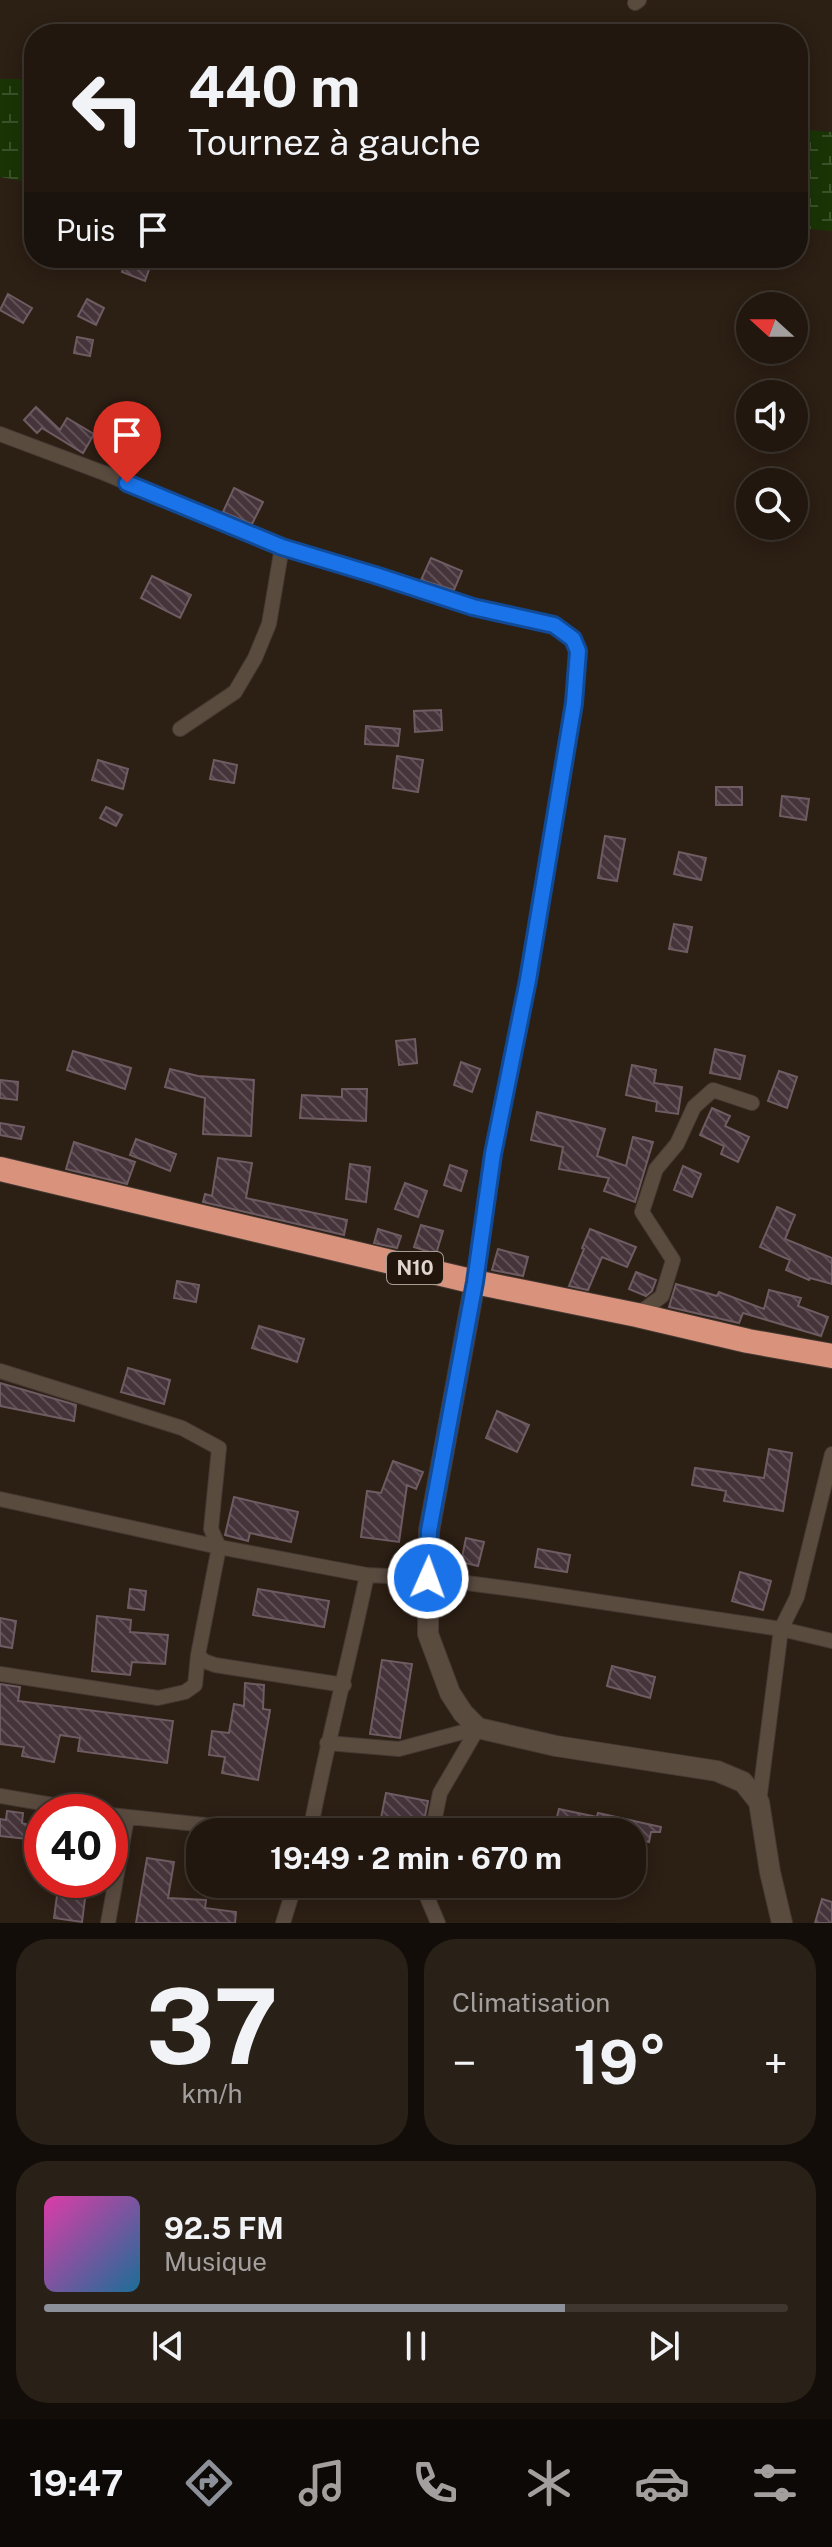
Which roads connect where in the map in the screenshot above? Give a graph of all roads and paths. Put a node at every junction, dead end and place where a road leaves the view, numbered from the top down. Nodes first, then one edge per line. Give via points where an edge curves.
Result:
1 (0, 434) edge
2 (282, 547) junction
3 (180, 729) dead end
4 (752, 1103) dead end
5 (0, 1169) edge
6 (475, 1282) junction
7 (637, 1315) junction
8 (832, 1356) edge
9 (0, 1371) edge
10 (832, 1454) edge
11 (0, 1499) edge
12 (219, 1547) junction
13 (367, 1575) junction
14 (428, 1578) junction
15 (781, 1629) junction
16 (832, 1641) edge
17 (198, 1655) junction
18 (0, 1674) edge
19 (344, 1685) junction
20 (478, 1728) junction
21 (327, 1743) junction
22 (0, 1796) edge
23 (24, 1800) edge
24 (759, 1802) junction
25 (128, 1818) edge
26 (313, 1818) edge
27 (435, 1818) edge
28 (186, 1824) edge
29 (113, 1898) edge
30 (291, 1898) edge
31 (429, 1898) edge
32 (108, 1923) edge
33 (283, 1923) edge
34 (438, 1923) edge
35 (782, 1923) edge

1 - 2 street
2 - 3 street via 269,624 255,658 235,692
2 - 6 street via 473,607 554,625 573,639 578,651 574,703
4 - 7 street via 713,1090 694,1107 677,1144 656,1169 642,1212 673,1260 662,1296
5 - 6 highway, N10
6 - 7 highway, N10
6 - 14 street via 432,1516
7 - 8 highway, N10
9 - 12 street via 182,1428 219,1448 211,1529
10 - 15 street via 797,1597
11 - 12 street
12 - 13 street
12 - 17 street
13 - 14 street
13 - 19 street
14 - 15 street
14 - 20 street via 428,1634 435,1655 450,1693
15 - 16 street
15 - 24 street
17 - 18 street via 195,1685 158,1698
17 - 19 street via 215,1665
19 - 21 street
20 - 21 street via 399,1749
20 - 24 street via 717,1771 743,1782
20 - 27 street via 440,1793
21 - 26 street
22 - 23 street
24 - 35 street
25 - 28 street
29 - 32 street
30 - 33 street
31 - 34 street

